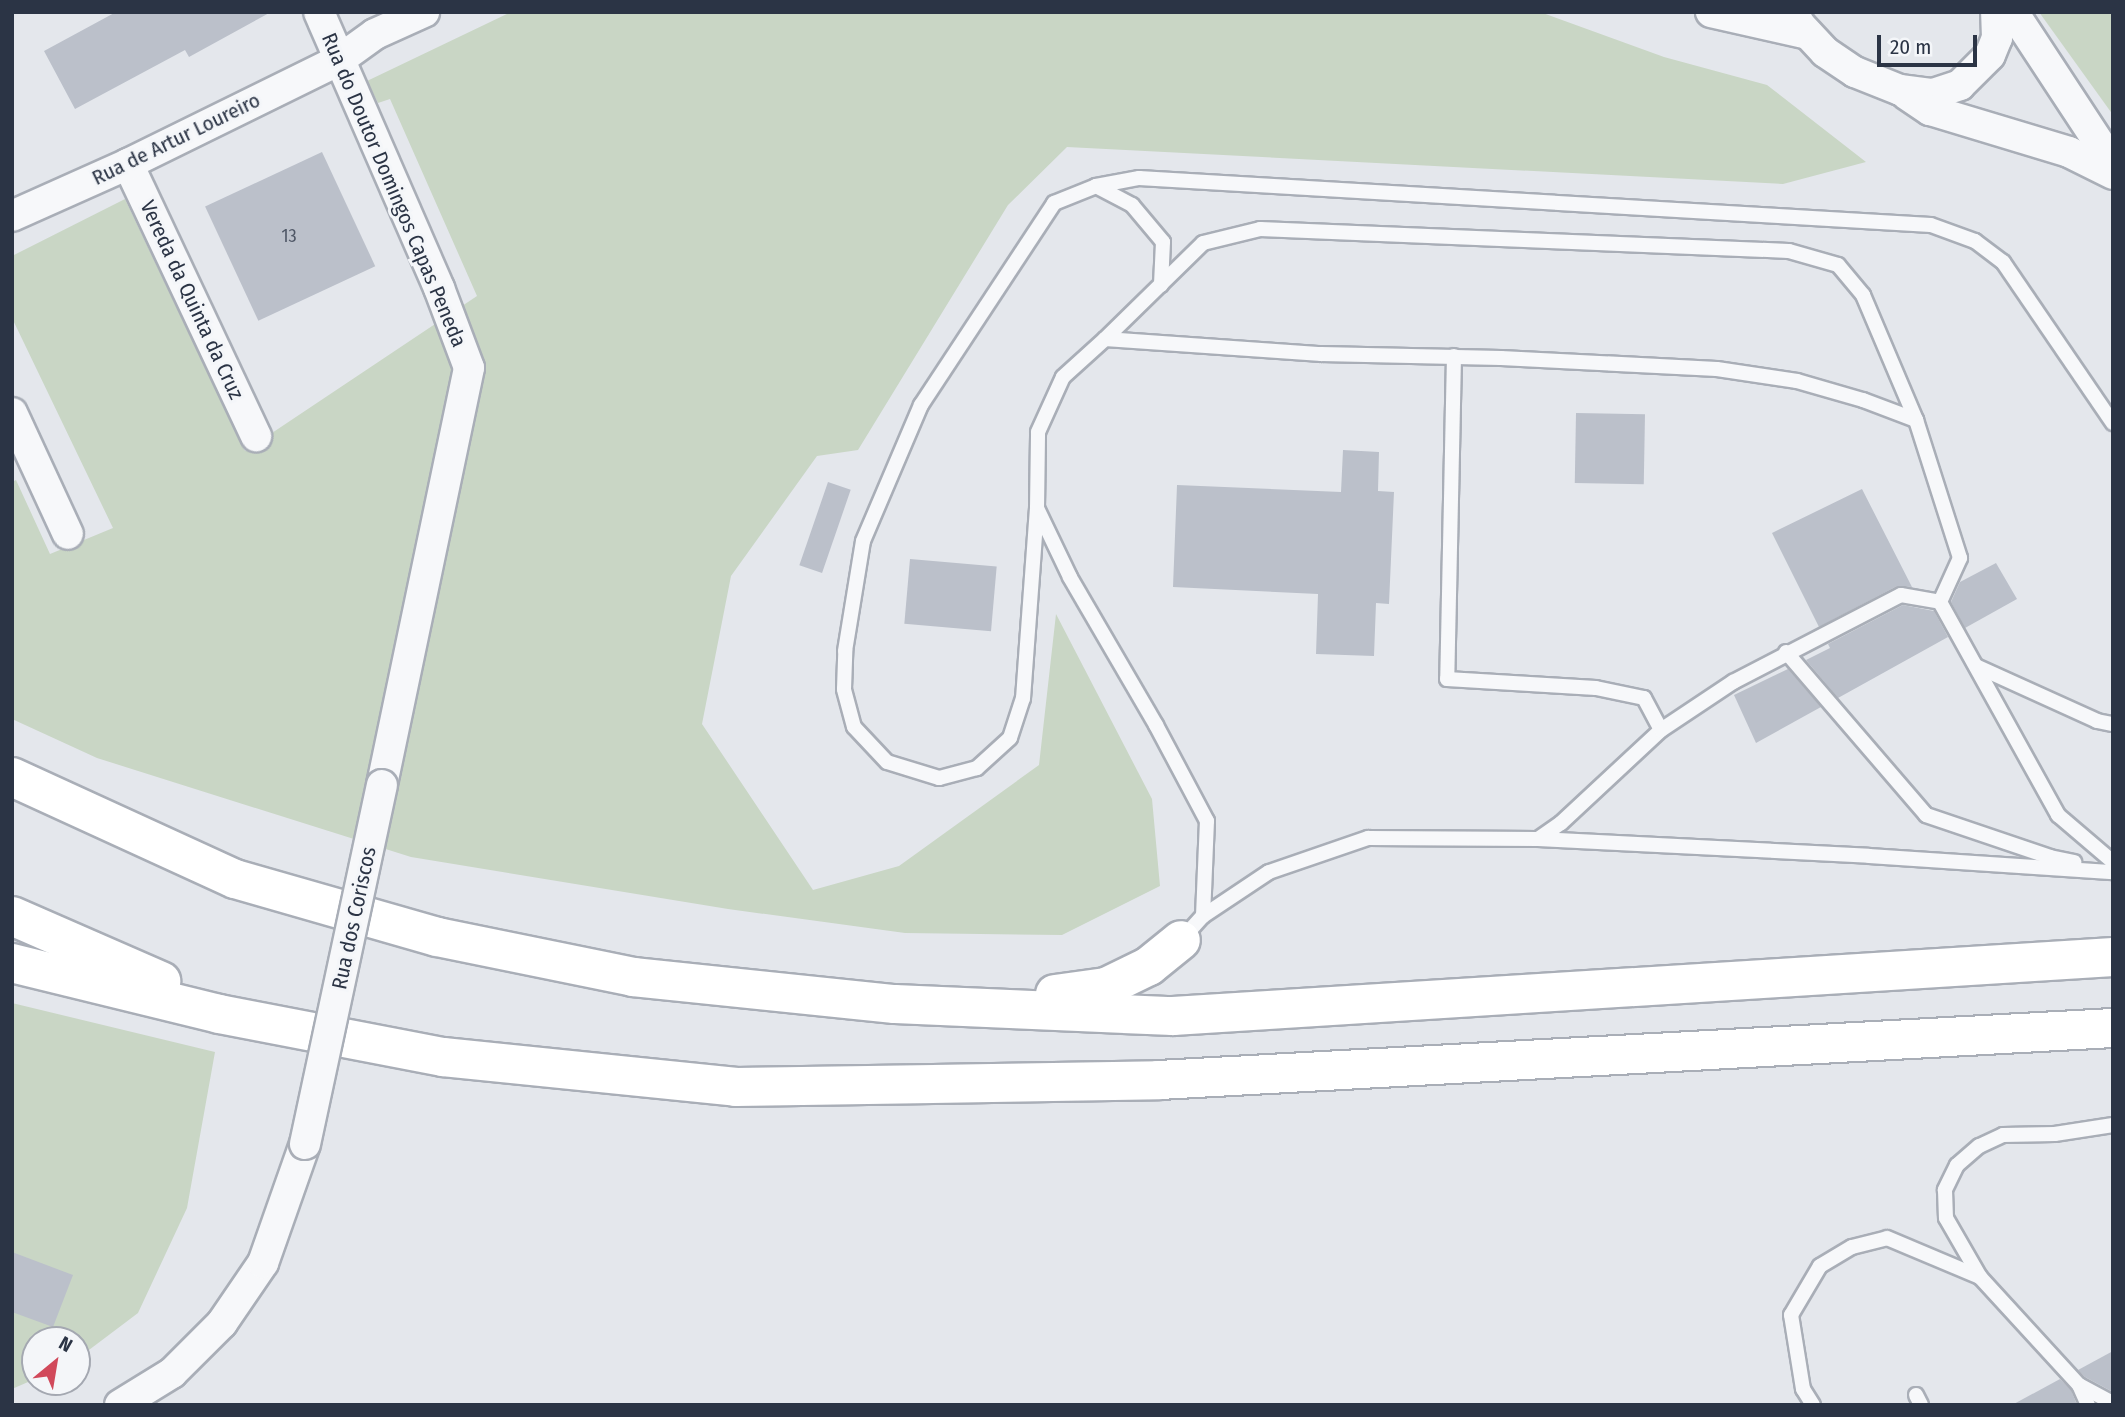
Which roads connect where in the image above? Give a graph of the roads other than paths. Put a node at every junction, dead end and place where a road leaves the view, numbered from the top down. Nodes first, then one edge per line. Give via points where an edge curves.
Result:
1 (319, 12) edge
2 (424, 12) edge
3 (1711, 12) edge
4 (1996, 12) edge
5 (2013, 12) edge
6 (1801, 23) edge
7 (339, 60) junction
8 (1900, 90) junction
9 (128, 164) junction
10 (2113, 164) edge
11 (2113, 174) edge
12 (1096, 186) junction
13 (12, 216) edge
14 (1161, 285) junction
15 (1105, 339) junction
16 (1454, 356) junction
17 (469, 368) joint
18 (12, 413) edge
19 (1916, 420) junction
20 (2113, 423) edge
21 (256, 436) dead end
22 (1037, 508) junction
23 (68, 534) dead end
24 (1940, 602) junction
25 (1786, 652) junction
26 (1976, 666) junction
27 (2113, 724) edge
28 (1661, 730) junction
29 (12, 777) edge
30 (1538, 839) junction
31 (2113, 862) edge
32 (2113, 871) edge
33 (12, 916) edge
34 (1192, 928) junction
35 (2113, 957) edge
36 (12, 963) edge
37 (895, 1004) junction
38 (251, 1020) junction
39 (2113, 1028) edge
40 (2113, 1125) edge
41 (1980, 1277) junction
42 (2079, 1385) junction
43 (2113, 1404) edge
44 (120, 1405) edge
45 (1813, 1405) edge
46 (2088, 1405) edge

1 - 7 street, Rua do Doutor Domingos Capas Peneda
2 - 7 street, Rua de Artur Loureiro via 375,34
3 - 6 street
4 - 8 street via 1997,38 1990,55 1960,85 1933,94
5 - 10 street
6 - 8 street via 1825,52 1855,72
7 - 9 street, Rua de Artur Loureiro
7 - 17 street, Rua do Doutor Domingos Capas Peneda
8 - 11 street via 1930,110 2069,152
9 - 13 street, Rua de Artur Loureiro
9 - 21 street, Vereda da Quinta da Cruz
12 - 14 lane via 1132,205 1163,242
12 - 20 lane via 1139,178 1931,225 1975,241 2003,262
12 - 22 lane via 1054,203 921,405 863,541 845,651 845,689 854,727 887,762 939,779 977,768 1010,738 1023,698
14 - 15 lane
14 - 19 lane via 1203,243 1260,229 1789,251 1838,265 1863,295
15 - 16 lane via 1321,354
15 - 22 lane via 1063,377 1038,432
16 - 19 lane via 1717,369 1797,381
16 - 28 lane via 1447,679 1596,688 1644,698
17 - 44 street, Rua dos Coriscos, bridge via 304,1144 263,1263 222,1323 172,1373
18 - 23 street
19 - 24 lane via 1960,558
22 - 34 lane via 1070,577 1207,821
24 - 25 lane via 1901,595
24 - 26 lane
25 - 28 lane
25 - 32 lane via 1926,814 2050,857
26 - 27 lane
26 - 31 lane via 2058,815
28 - 30 lane via 1562,823
29 - 37 highway via 235,879 437,937 633,977
30 - 32 lane
30 - 34 lane via 1368,838 1269,872
33 - 38 highway
34 - 37 highway via 1149,966 1106,987 1052,995 937,992
35 - 37 highway via 1173,1017
36 - 38 highway
38 - 39 highway via 443,1057 736,1087 1158,1080
40 - 41 lane via 2055,1134 2003,1135 1979,1146 1957,1166 1945,1190 1946,1219
41 - 42 lane
41 - 45 lane via 1887,1238 1852,1247 1820,1266 1791,1315 1802,1389
42 - 43 lane
42 - 46 lane

